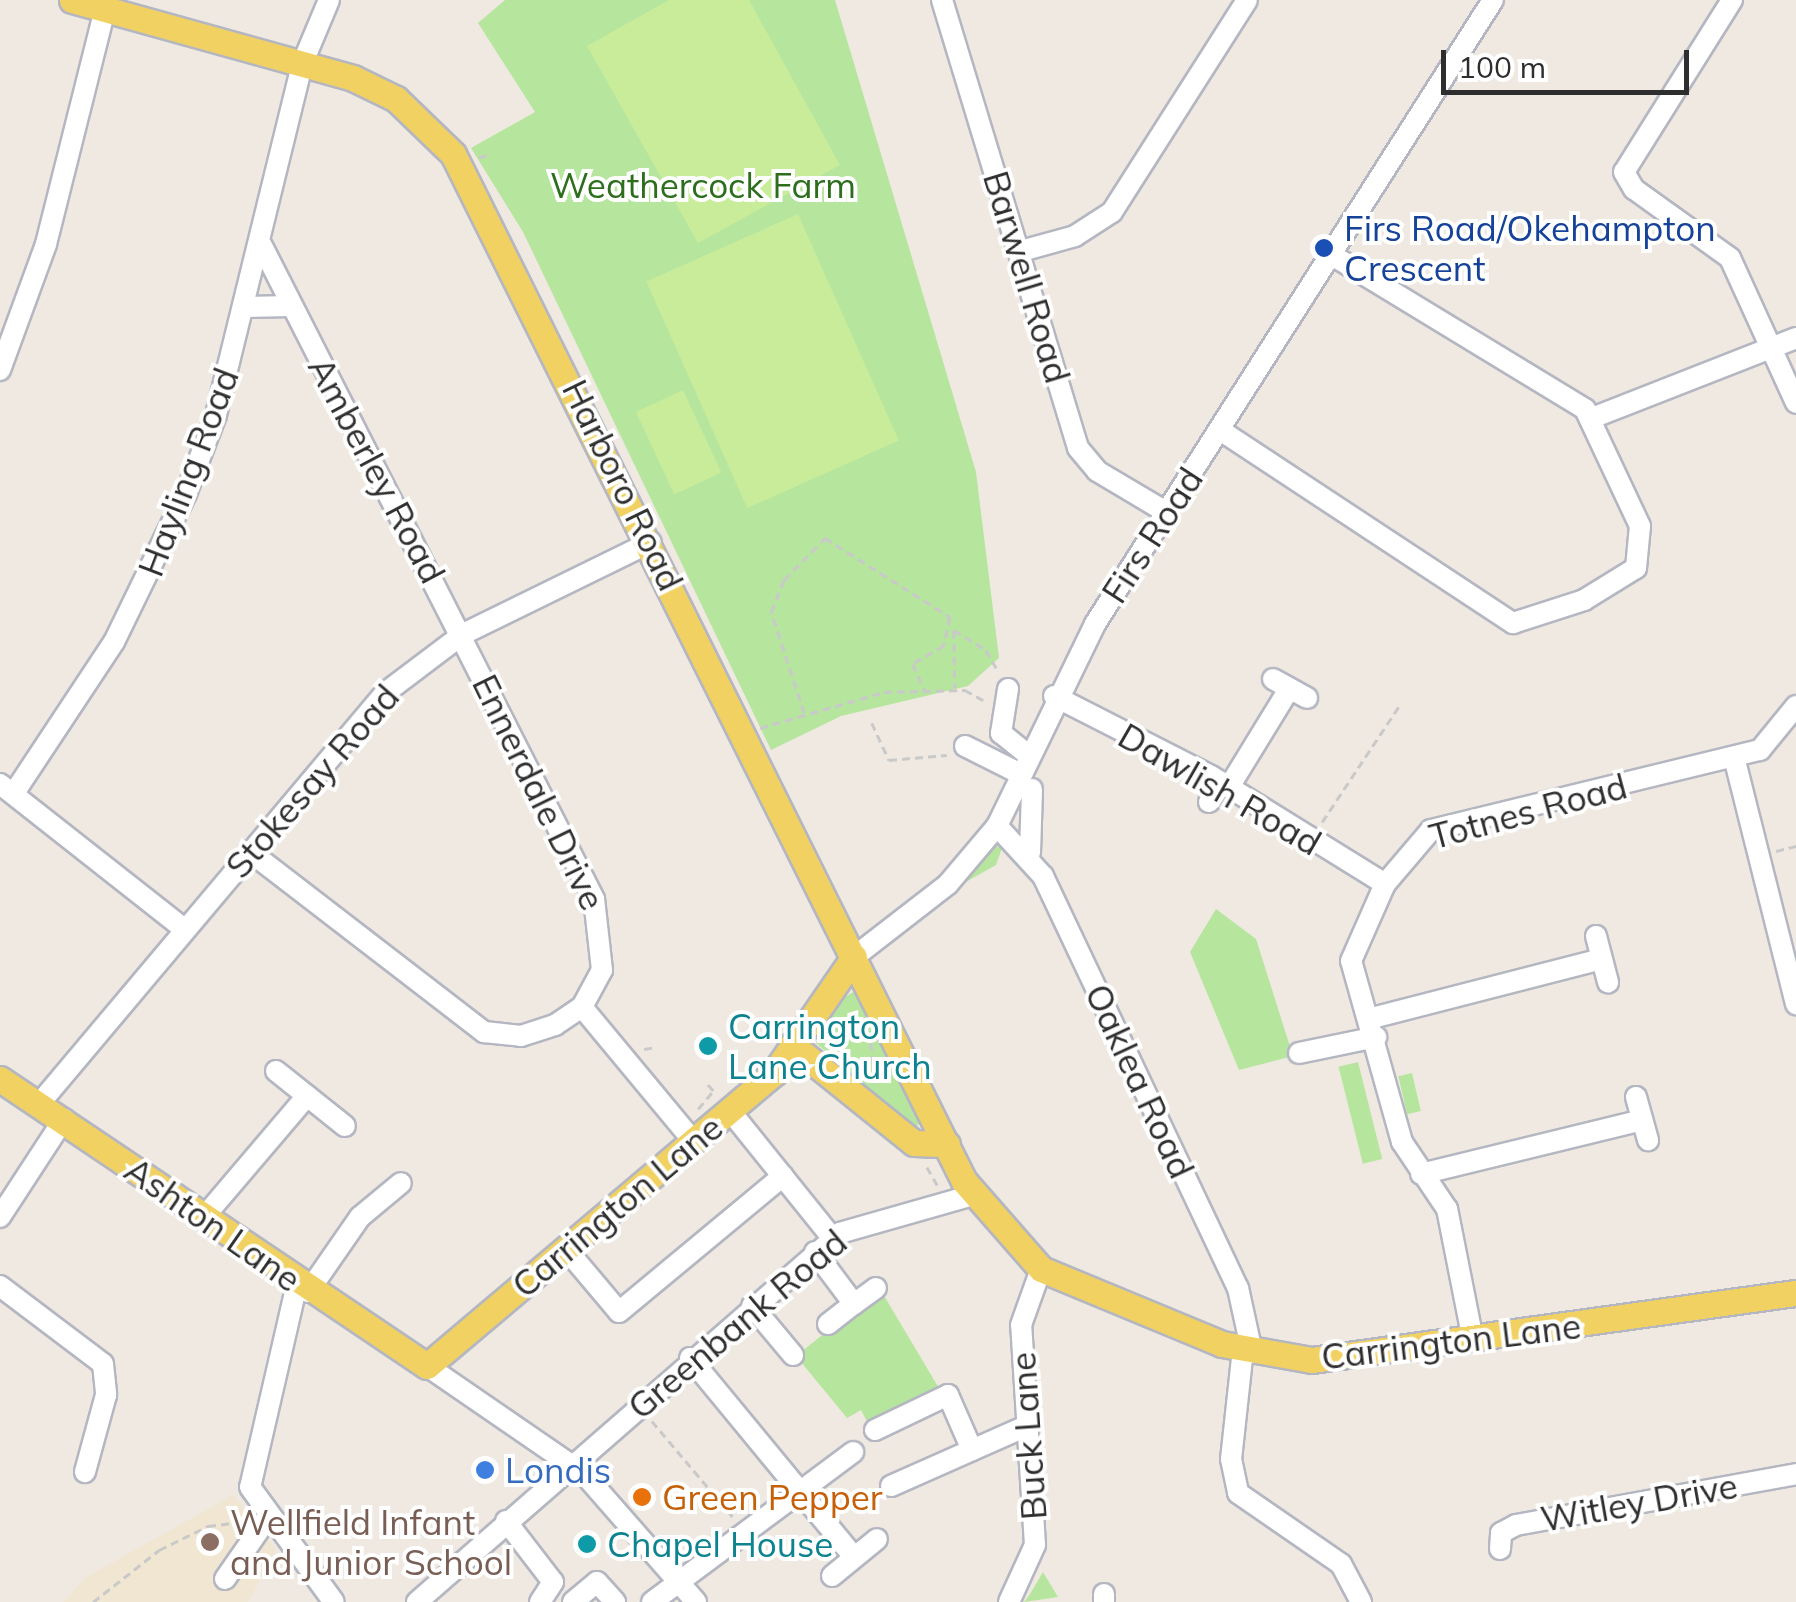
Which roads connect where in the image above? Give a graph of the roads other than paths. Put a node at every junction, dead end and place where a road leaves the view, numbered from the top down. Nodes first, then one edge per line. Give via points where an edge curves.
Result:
1 (72, 0) edge
2 (329, 0) edge
3 (942, 0) edge
4 (1246, 0) edge
5 (1493, 0) edge
6 (1732, 0) edge
7 (105, 8) junction
8 (303, 62) junction
9 (262, 246) junction
10 (1021, 252) junction
11 (1333, 256) junction
12 (291, 306) junction
13 (244, 307) junction
14 (1796, 338) edge
15 (1771, 344) junction
16 (0, 370) edge
17 (1796, 403) edge
18 (1592, 418) junction
19 (1220, 430) junction
20 (1166, 512) junction
21 (651, 542) junction
22 (463, 634) junction
23 (1290, 689) dead end
24 (1054, 696) junction
25 (1003, 697) road end
26 (1796, 706) edge
27 (967, 750) road end
28 (1734, 757) junction
29 (1027, 772) junction
30 (1226, 785) junction
31 (7, 789) edge
32 (1209, 802) dead end
33 (997, 826) junction
34 (249, 851) junction
35 (1030, 853) junction
36 (1384, 884) junction
37 (184, 928) junction
38 (1786, 933) edge
39 (1596, 936) dead end
40 (854, 957) junction
41 (1602, 959) junction
42 (1608, 982) dead end
43 (1796, 1004) edge
44 (582, 1007) junction
45 (1374, 1028) junction
46 (792, 1045) junction
47 (1299, 1053) dead end
48 (276, 1071) dead end
49 (0, 1078) edge
50 (307, 1096) junction
51 (1636, 1096) dead end
52 (40, 1103) junction
53 (731, 1112) junction
54 (64, 1119) junction
55 (345, 1126) dead end
56 (694, 1142) junction
57 (947, 1144) junction
58 (1421, 1174) junction
59 (783, 1176) junction
60 (401, 1183) dead end
61 (973, 1195) junction
62 (0, 1217) edge
63 (204, 1217) junction
64 (833, 1239) junction
65 (566, 1249) junction
66 (815, 1252) junction
67 (1041, 1269) junction
68 (0, 1286) edge
69 (302, 1288) junction
70 (876, 1288) dead end
71 (1796, 1293) edge
72 (854, 1304) junction
73 (752, 1306) junction
74 (828, 1324) dead end
75 (1473, 1340) junction
76 (1247, 1350) junction
77 (793, 1355) dead end
78 (690, 1358) junction
79 (427, 1366) junction
80 (1024, 1426) junction
81 (875, 1430) dead end
82 (972, 1450) junction
83 (853, 1451) dead end
84 (573, 1465) junction
85 (85, 1472) dead end
86 (1796, 1474) edge
87 (891, 1486) dead end
88 (801, 1493) junction
89 (266, 1520) junction
90 (506, 1521) junction
91 (877, 1539) dead end
92 (1500, 1549) dead end
93 (854, 1558) junction
94 (832, 1576) dead end
95 (224, 1579) dead end
96 (680, 1584) junction
97 (334, 1602) edge
98 (416, 1602) edge
99 (540, 1602) edge
100 (573, 1602) edge
101 (615, 1602) edge
102 (652, 1602) edge
103 (696, 1602) edge
104 (1009, 1602) edge
105 (1362, 1602) edge

1 - 7 main road, Harboro Road
2 - 8 street, Hayling Road
3 - 10 street, Barwell Road
4 - 10 street via 1112,212 1075,236
5 - 11 street, Firs Road
6 - 15 street via 1624,172 1634,189 1730,258
7 - 8 main road, Harboro Road
7 - 16 street via 46,244
8 - 9 street, Hayling Road
8 - 21 main road, Harboro Road via 396,99 453,154
9 - 12 street, Amberley Road
9 - 13 street, Hayling Road
10 - 20 street, Barwell Road via 1082,456
11 - 18 street
11 - 19 street, Firs Road
12 - 13 street
12 - 22 street, Amberley Road
13 - 31 street, Hayling Road via 216,415 152,574
14 - 15 street
15 - 17 street
15 - 18 street
18 - 19 street via 1640,526 1642,556 1616,583 1526,623 1496,616
19 - 20 street, Firs Road
20 - 24 street, Firs Road
21 - 22 street, Stokesay Road
21 - 40 main road, Harboro Road
22 - 34 street, Stokesay Road via 385,692
22 - 44 street, Ennerdale Drive via 600,914 604,958
23 - 30 street
24 - 29 street, Firs Road
24 - 30 street, Dawlish Road
25 - 29 street via 1002,733
26 - 28 street, Totnes Road via 1772,742
27 - 29 street
28 - 36 street, Totnes Road via 1431,830
28 - 38 street
29 - 33 street, Firs Road
29 - 35 street, Firs Road
30 - 32 street
30 - 36 street, Dawlish Road
31 - 37 street
33 - 35 street, Oaklea Road
33 - 40 street, Firs Road via 948,884
34 - 37 street, Stokesay Road
34 - 44 street via 484,1032 540,1032
35 - 76 street, Oaklea Road via 1238,1288 1254,1331
36 - 45 street, Totnes Road via 1352,953
37 - 52 street, Stokesay Road
38 - 43 street
39 - 41 street
40 - 46 main road, Firs Road
40 - 57 main road, Harboro Road
41 - 42 street
41 - 45 street
44 - 56 street
45 - 47 street
45 - 58 street, Totnes Road via 1402,1142
46 - 53 main road, Carrington Lane
46 - 57 main road via 914,1144
48 - 50 street
49 - 52 main road, Ashton Lane
50 - 55 street
50 - 63 street
51 - 58 street via 1645,1130
52 - 54 main road, Ashton Lane
53 - 56 main road, Carrington Lane
53 - 59 street
54 - 62 street
54 - 63 main road, Ashton Lane
56 - 65 main road, Carrington Lane
57 - 61 main road, Harboro Road
58 - 75 street, Totnes Road via 1454,1229
59 - 64 street
59 - 65 street via 619,1312
60 - 69 street via 360,1216
61 - 64 street, Greenbank Road via 879,1216
61 - 67 main road, Carrington Lane
63 - 69 main road, Ashton Lane
64 - 66 street, Greenbank Road
65 - 79 main road, Carrington Lane
66 - 72 street
66 - 73 street, Greenbank Road
67 - 76 main road, Carrington Lane
67 - 80 street, Buck Lane via 1020,1325
68 - 85 street via 103,1364 106,1394
69 - 79 main road, Ashton Lane
69 - 89 street via 250,1475
70 - 72 street
71 - 75 main road, Carrington Lane
72 - 74 street
73 - 77 street
73 - 78 street, Greenbank Road
75 - 76 main road, Carrington Lane via 1348,1358
76 - 105 street, Oaklea Road via 1232,1443 1238,1493 1272,1525 1341,1564
78 - 84 street, Greenbank Road
78 - 88 street via 738,1402
79 - 84 street
80 - 82 street
80 - 104 street, Buck Lane via 1035,1545
81 - 82 street via 948,1395
82 - 87 street
83 - 88 street
84 - 90 street, Greenbank Road
84 - 96 street
86 - 92 street, Witley Drive via 1516,1525 1501,1533
88 - 93 street
88 - 96 street
89 - 95 street
89 - 97 street
90 - 98 street, Greenbank Road
90 - 99 street via 550,1574 553,1589
91 - 93 street
93 - 94 street
96 - 102 street
96 - 103 street
100 - 101 street via 597,1582

